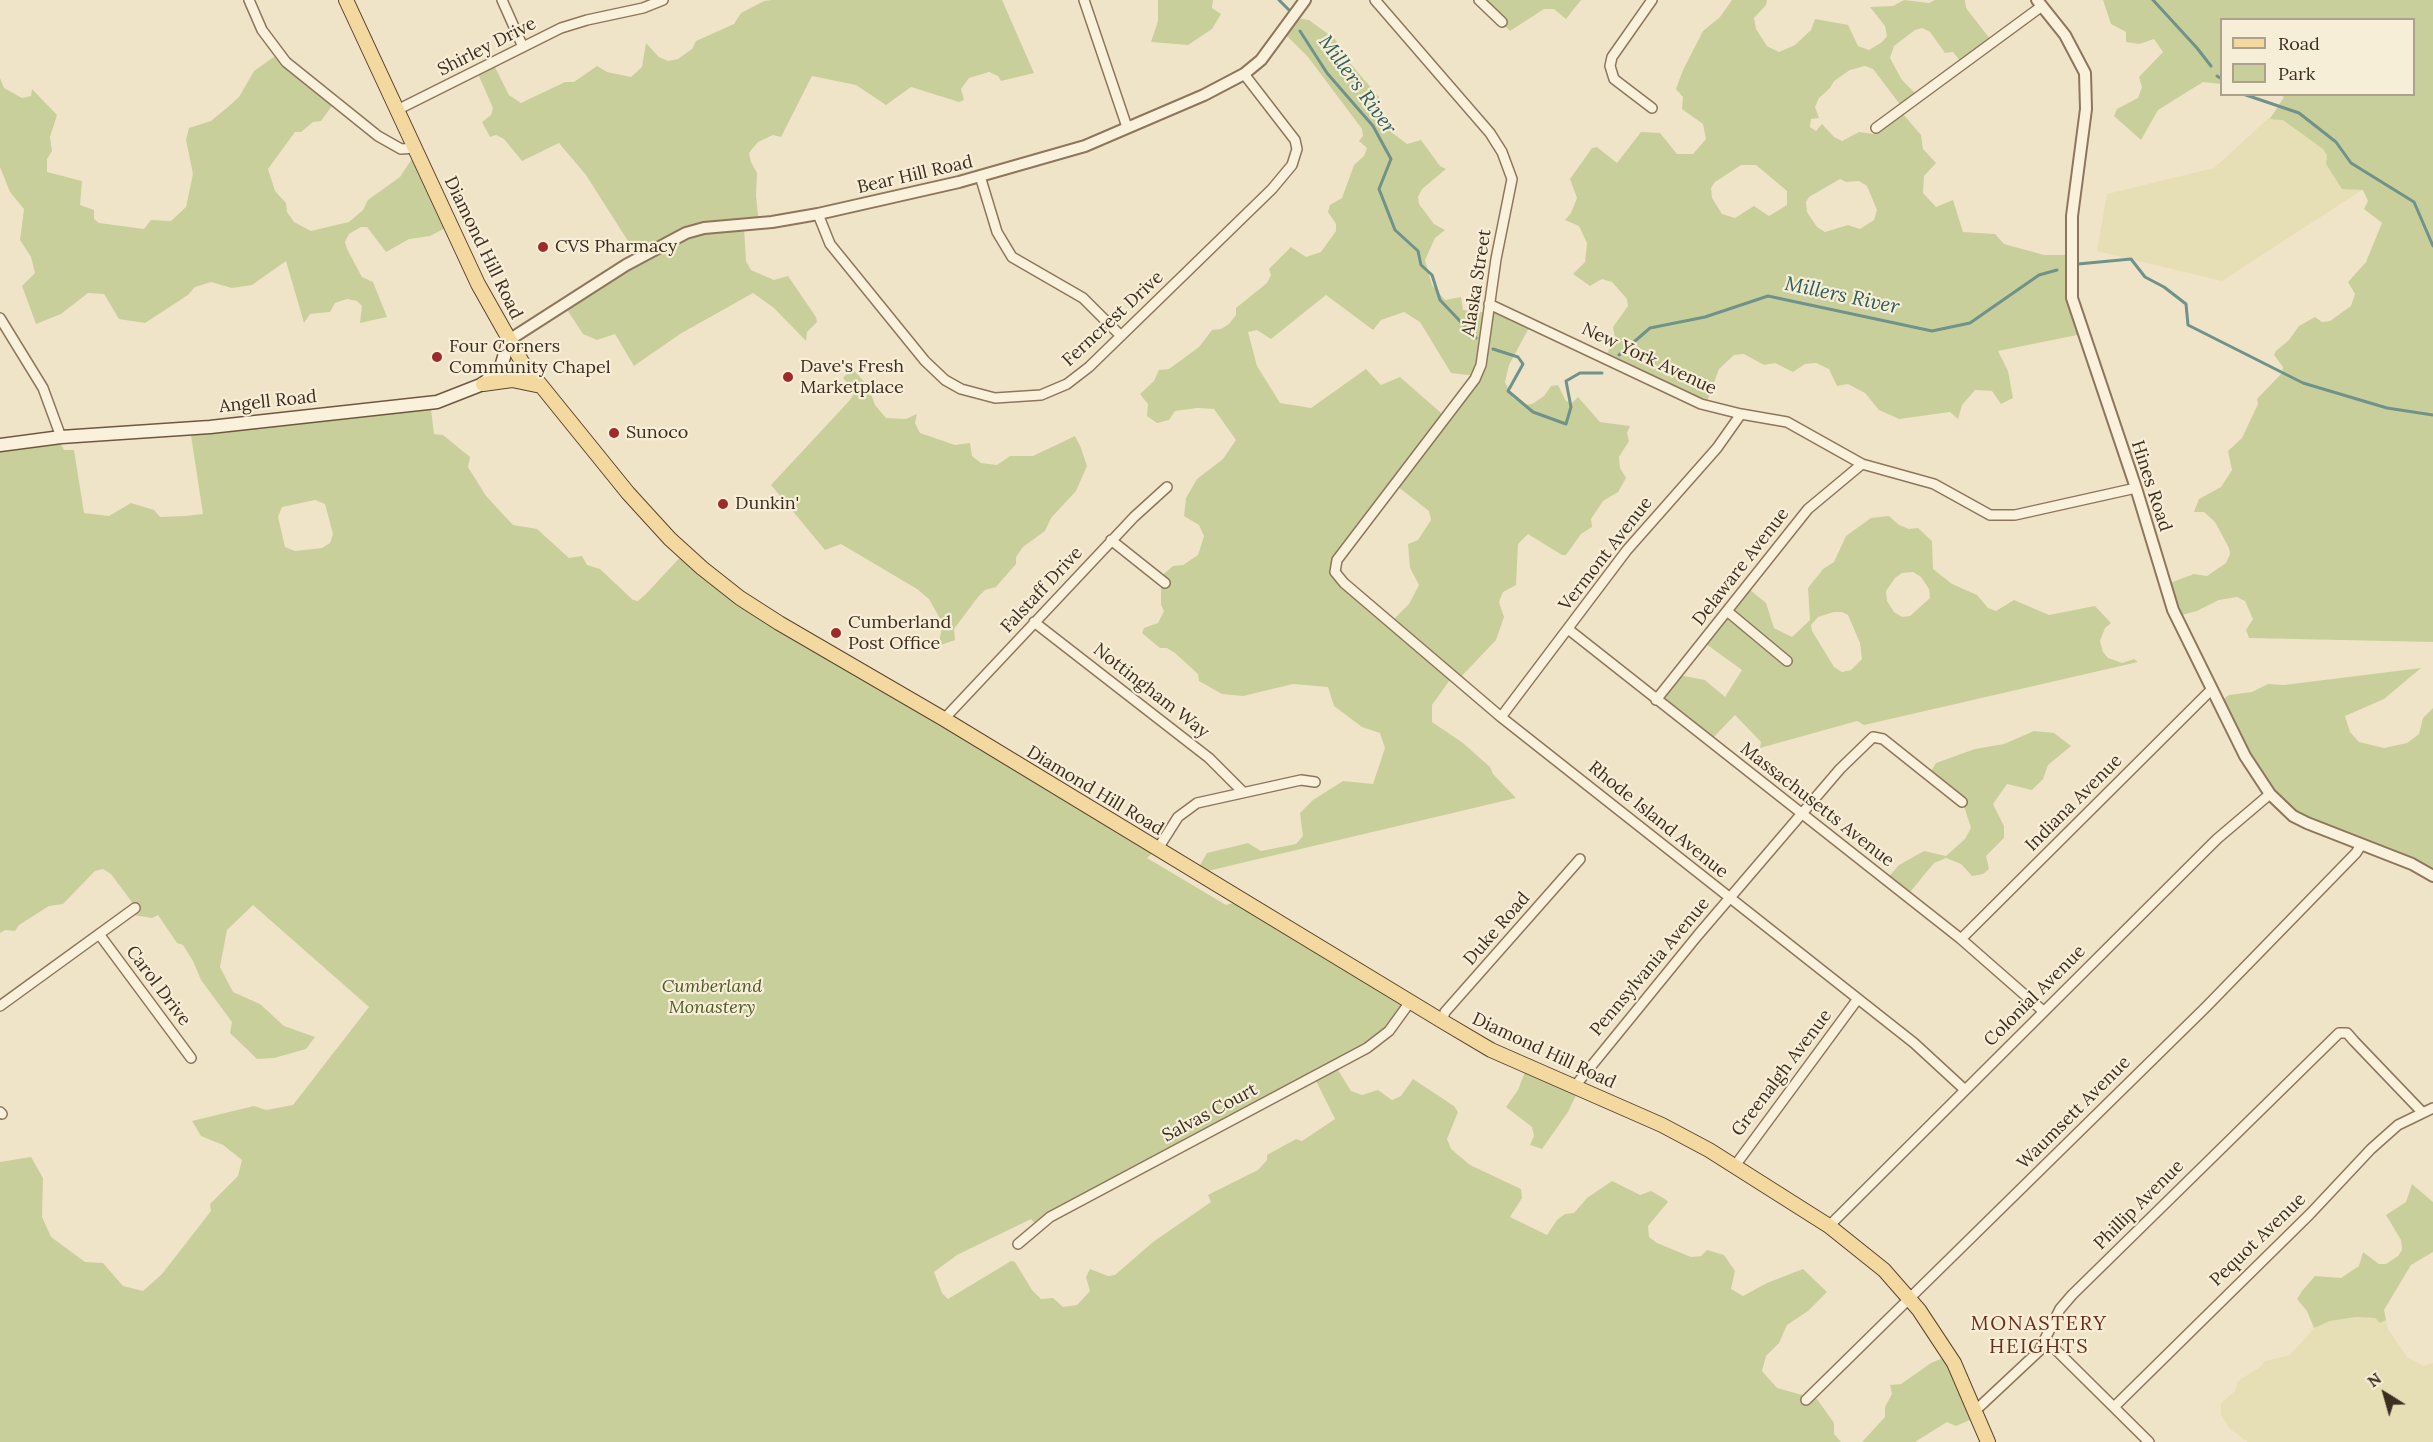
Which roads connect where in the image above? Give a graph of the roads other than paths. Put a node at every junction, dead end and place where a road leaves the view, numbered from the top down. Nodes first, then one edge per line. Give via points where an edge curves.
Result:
1 (249, 0) edge
2 (346, 0) edge
3 (502, 0) edge
4 (663, 0) edge
5 (1084, 0) edge
6 (1305, 0) edge
7 (1375, 0) edge
8 (1479, 0) edge
9 (1652, 0) edge
10 (2039, 3) edge
11 (642, 4) edge
12 (1502, 22) dead end
13 (523, 47) junction
14 (1244, 74) junction
15 (1652, 108) dead end
16 (397, 110) junction
17 (1127, 127) junction
18 (1876, 128) dead end
19 (415, 148) junction
20 (980, 176) junction
21 (818, 214) junction
22 (1489, 304) junction
23 (0, 318) edge
24 (1121, 336) junction
25 (509, 340) junction
26 (483, 384) junction
27 (541, 386) junction
28 (1741, 414) junction
29 (61, 437) junction
30 (0, 445) edge
31 (1862, 464) junction
32 (1167, 487) dead end
33 (2136, 488) junction
34 (1111, 540) junction
35 (1335, 572) joint
36 (1165, 583) dead end
37 (1727, 611) junction
38 (1034, 622) junction
39 (1568, 628) junction
40 (1787, 661) dead end
41 (2211, 690) junction
42 (1656, 700) junction
43 (1501, 717) junction
44 (944, 719) junction
45 (1315, 782) dead end
46 (1243, 792) junction
47 (2270, 794) junction
48 (1962, 802) dead end
49 (1802, 814) junction
50 (2361, 845) junction
51 (1157, 850) junction
52 (1580, 859) dead end
53 (2433, 876) edge
54 (1730, 898) junction
55 (135, 908) dead end
56 (99, 934) junction
57 (1961, 939) junction
58 (1857, 1000) junction
59 (1410, 1002) junction
60 (0, 1006) edge
61 (2042, 1010) junction
62 (1442, 1021) junction
63 (191, 1058) dead end
64 (1575, 1086) junction
65 (1964, 1089) junction
66 (2433, 1108) edge
67 (2421, 1112) junction
68 (1734, 1167) junction
69 (1829, 1226) junction
70 (1018, 1244) dead end
71 (1909, 1298) junction
72 (2046, 1340) junction
73 (1806, 1400) dead end
74 (2114, 1407) junction
75 (1976, 1410) junction
76 (1989, 1442) edge
77 (2149, 1442) edge

1 - 19 street via 262,30 286,62 378,136 401,149
2 - 16 main road, Diamond Hill Road
3 - 13 street
4 - 11 street, Shirley Drive
5 - 17 street
6 - 14 street, Bear Hill Road via 1261,60
7 - 22 street, Alaska Street via 1490,134 1510,170 1512,179
8 - 12 street
9 - 15 street via 1612,57 1610,66 1614,79
10 - 18 street
10 - 33 street, Hines Road via 2075,51 2087,83 2072,216 2072,298
11 - 13 street, Shirley Drive via 581,21
13 - 16 street, Shirley Drive
14 - 17 street, Bear Hill Road
14 - 24 street, Ferncrest Drive via 1295,140 1297,149 1292,165
16 - 19 main road, Diamond Hill Road
17 - 20 street, Bear Hill Road via 1085,146
19 - 25 main road, Diamond Hill Road via 478,284
20 - 21 street, Bear Hill Road
20 - 24 street via 997,232 1012,257 1083,298
21 - 24 street, Ferncrest Drive via 830,244 910,343 933,369 961,389 995,398 1041,395 1067,384
21 - 25 street, Bear Hill Road via 686,233 626,265
22 - 28 street, New York Avenue via 1681,395
22 - 35 street, Alaska Street via 1481,365 1475,379 1337,560
23 - 29 street via 43,388
25 - 26 main road, Angell Road via 501,367
25 - 27 main road, Diamond Hill Road
26 - 27 main road via 512,380
26 - 29 main road, Angell Road via 437,402 210,427
27 - 44 main road, Diamond Hill Road via 653,521 702,568 778,623
28 - 31 street, New York Avenue via 1795,424
28 - 39 street, Vermont Avenue via 1718,448 1627,550
29 - 30 main road, Angell Road
31 - 33 street, New York Avenue via 1921,479 1948,490 1979,510 2001,516
31 - 37 street, Delaware Avenue via 1808,509
32 - 34 street, Falstaff Drive
33 - 41 street, Hines Road via 2171,604
34 - 36 street
34 - 38 street, Falstaff Drive
35 - 43 street, Rhode Island Avenue
37 - 40 street
37 - 42 street, Delaware Avenue
38 - 44 street, Falstaff Drive
38 - 46 street, Nottingham Way via 1209,758
39 - 42 street, Massachusetts Avenue
39 - 43 street, Vermont Avenue
41 - 47 street, Hines Road
41 - 57 street, Indiana Avenue
42 - 49 street, Massachusetts Avenue
43 - 54 street, Rhode Island Avenue
44 - 51 main road, Diamond Hill Road
45 - 46 street via 1300,780
46 - 51 street via 1186,809
47 - 50 street, Hines Road via 2293,816
47 - 61 street, Colonial Avenue via 2217,839
48 - 49 street, Pennsylvania Avenue via 1883,739 1873,737
49 - 54 street, Pennsylvania Avenue
49 - 57 street, Massachusetts Avenue
50 - 53 street, Hines Road
50 - 71 street, Waumsett Avenue via 2206,1007
51 - 59 main road, Diamond Hill Road
52 - 62 street, Duke Road via 1445,1012
54 - 58 street, Rhode Island Avenue
54 - 64 street, Pennsylvania Avenue
55 - 56 street
56 - 60 street
56 - 63 street, Carol Drive
57 - 61 street, Massachusetts Avenue
58 - 65 street, Rhode Island Avenue via 1914,1043
58 - 68 street, Greenalgh Avenue
59 - 62 main road, Diamond Hill Road
59 - 70 street, Salvas Court via 1389,1031 1368,1048 1050,1217
61 - 65 street, Colonial Avenue
62 - 64 main road, Diamond Hill Road via 1491,1050
64 - 68 main road, Diamond Hill Road via 1646,1117
65 - 69 street, Colonial Avenue
66 - 67 street, Pequot Avenue
67 - 72 street, Phillip Avenue via 2347,1033 2339,1033 2072,1295 2060,1309
67 - 74 street, Pequot Avenue via 2398,1125 2371,1149
68 - 69 main road, Diamond Hill Road
69 - 71 main road, Diamond Hill Road via 1871,1258
71 - 73 street, Waumsett Avenue
71 - 75 main road, Diamond Hill Road via 1954,1363
72 - 74 street
72 - 75 street, Phillip Avenue via 2026,1365
74 - 77 street
75 - 76 main road, Diamond Hill Road

